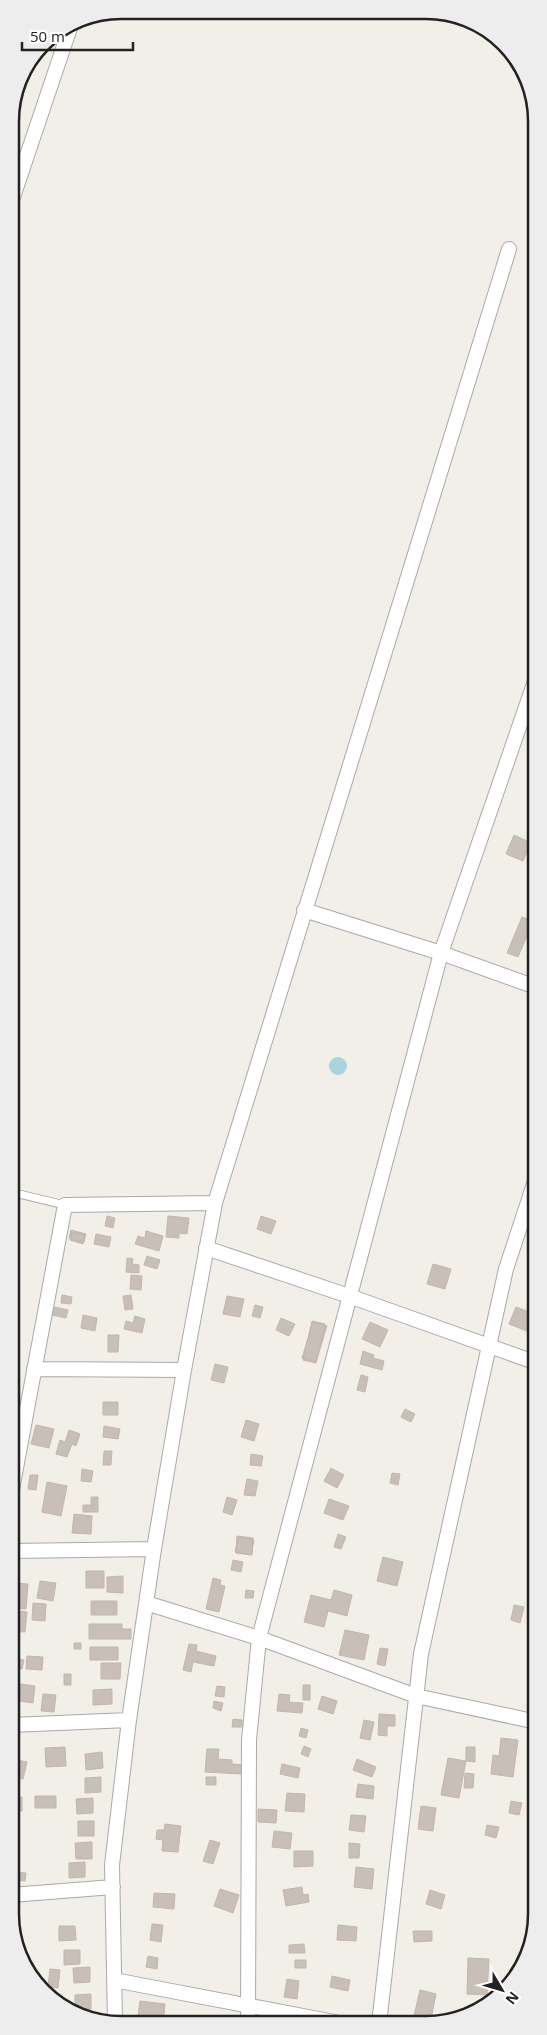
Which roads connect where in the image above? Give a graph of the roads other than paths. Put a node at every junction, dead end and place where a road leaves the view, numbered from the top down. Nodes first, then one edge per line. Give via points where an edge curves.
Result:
1 (68, 33) edge
2 (19, 179) edge
3 (509, 249) dead end
4 (528, 701) edge
5 (304, 910) junction
6 (441, 953) junction
7 (528, 984) edge
8 (19, 1194) edge
9 (528, 1202) edge
10 (215, 1203) junction
11 (65, 1206) junction
12 (206, 1248) junction
13 (349, 1296) junction
14 (489, 1346) junction
15 (528, 1360) edge
16 (34, 1369) junction
17 (184, 1370) junction
18 (19, 1451) edge
19 (154, 1549) junction
20 (19, 1551) edge
21 (146, 1603) junction
22 (258, 1638) junction
23 (416, 1696) junction
24 (129, 1720) junction
25 (528, 1720) edge
26 (19, 1725) edge
27 (112, 1887) junction
28 (19, 1894) edge
29 (114, 1980) junction
30 (249, 2004) junction
31 (115, 2016) edge
32 (248, 2016) edge
33 (307, 2016) edge
34 (380, 2016) edge

1 - 2 street
3 - 5 street
4 - 6 street
5 - 6 street
5 - 10 street
6 - 7 street
6 - 13 street
8 - 11 lane
9 - 14 street via 506,1269
10 - 11 street
10 - 12 street
11 - 16 street
12 - 13 street
12 - 17 street
13 - 14 street
13 - 22 street
14 - 15 street
14 - 23 street via 421,1654
16 - 17 street
16 - 18 street
17 - 19 street
19 - 20 street
19 - 21 street
21 - 22 street
21 - 24 street
22 - 23 street
22 - 30 street via 249,1740
23 - 25 street
23 - 34 street
24 - 26 street
24 - 27 street
27 - 28 street
27 - 29 street
29 - 30 street
29 - 31 street
30 - 32 street
30 - 33 street

